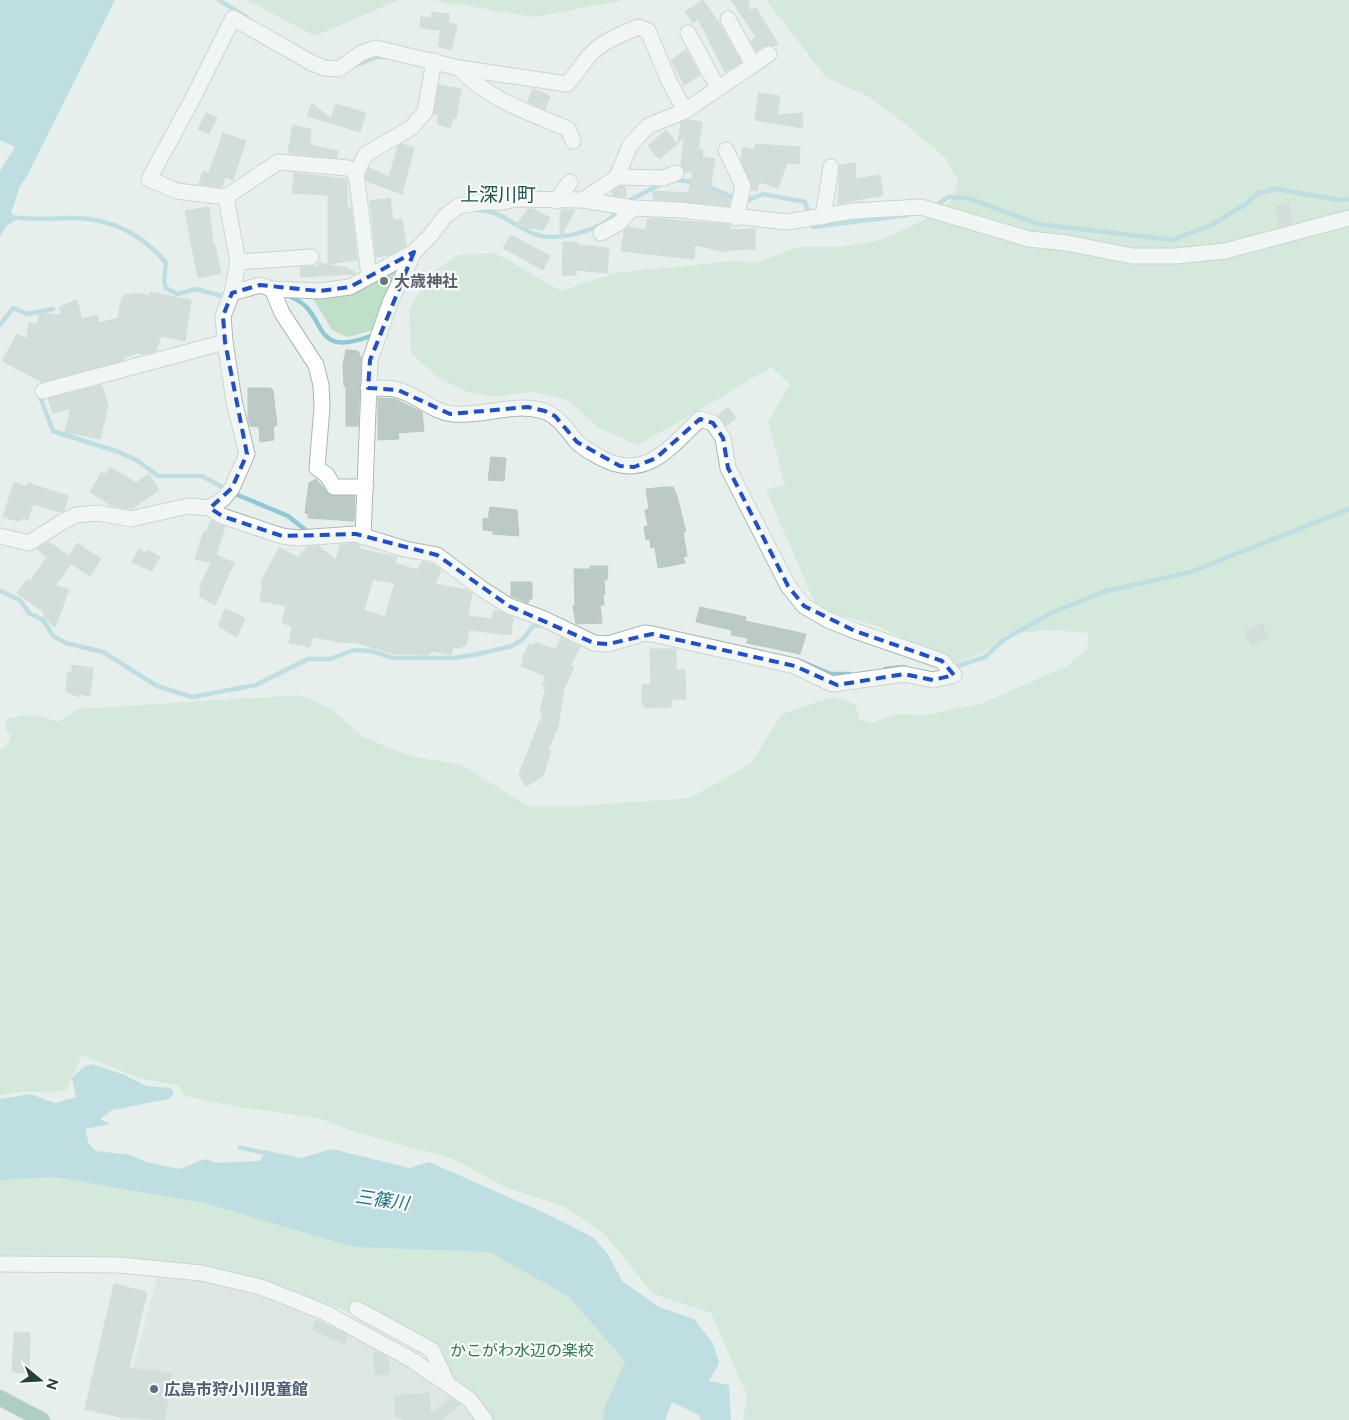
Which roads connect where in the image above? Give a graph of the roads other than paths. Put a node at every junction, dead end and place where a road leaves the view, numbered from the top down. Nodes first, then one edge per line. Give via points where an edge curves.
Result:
1 (728, 19) dead end
2 (688, 33) dead end
3 (769, 54) dead end
4 (434, 61) junction
5 (753, 65) junction
6 (459, 68) junction
7 (718, 88) junction
8 (685, 111) junction
9 (573, 141) dead end
10 (726, 150) dead end
11 (831, 167) dead end
12 (356, 173) junction
13 (676, 173) dead end
14 (617, 177) junction
15 (570, 182) dead end
16 (226, 197) junction
17 (583, 200) junction
18 (556, 201) junction
19 (633, 208) junction
20 (823, 217) junction
21 (736, 218) junction
22 (1349, 218) edge
23 (601, 233) dead end
24 (414, 252) junction
25 (311, 257) dead end
26 (238, 262) junction
27 (370, 276) junction
28 (272, 289) junction
29 (232, 293) junction
30 (225, 342) junction
31 (368, 388) junction
32 (43, 390) dead end
33 (366, 487) junction
34 (210, 508) junction
35 (0, 536) edge
36 (363, 537) junction
37 (0, 1264) edge
38 (357, 1308) dead end
39 (448, 1386) junction
40 (0, 1398) edge
41 (42, 1420) edge
42 (485, 1420) edge

1 - 5 street
2 - 7 street
3 - 5 street
4 - 6 street
4 - 12 street via 425,112 411,128 366,154
4 - 16 street via 376,48 361,53 338,69 325,68 312,64 233,18 148,179 177,191
5 - 7 street
6 - 8 street via 567,84 590,54 613,38 638,27 648,31
6 - 9 street via 482,90 496,98 568,128
7 - 8 street
8 - 14 street via 648,126 638,134 622,161
10 - 21 street via 742,186
11 - 20 street
12 - 16 street via 348,168 278,162
12 - 27 street
13 - 14 street via 663,178
14 - 17 street
15 - 18 street
16 - 26 street
17 - 18 street
17 - 19 street
18 - 24 street via 515,199 458,206
19 - 21 street via 680,210
19 - 23 street via 619,223
20 - 21 street via 787,222
20 - 22 street via 853,211 921,207 1029,239 1132,256 1224,251
24 - 27 street
24 - 31 street via 390,303 370,360
25 - 26 street
26 - 29 street
27 - 28 street via 350,287 319,291
28 - 29 street via 260,286
28 - 33 street via 282,313 316,365 320,379 322,408 317,468 328,475 334,487
29 - 30 street via 224,316
30 - 32 street
30 - 34 street via 246,454 232,488
31 - 33 street
31 - 36 street via 398,390 450,414 528,408 545,412 555,416 577,442 620,466 634,468 656,458 700,419 713,423 723,438 728,468 788,586 804,606 828,620 946,665 954,675 933,680 904,674 832,684 795,666 652,634 645,633 608,644 594,643 509,606 437,555
33 - 36 street
34 - 35 street via 188,506 131,519 98,513 76,515 29,543
34 - 36 street via 222,516 282,536 356,534
37 - 39 street via 119,1265 202,1273 261,1287 324,1312 412,1360
38 - 39 street via 432,1350
39 - 42 street via 469,1399
40 - 41 main road

